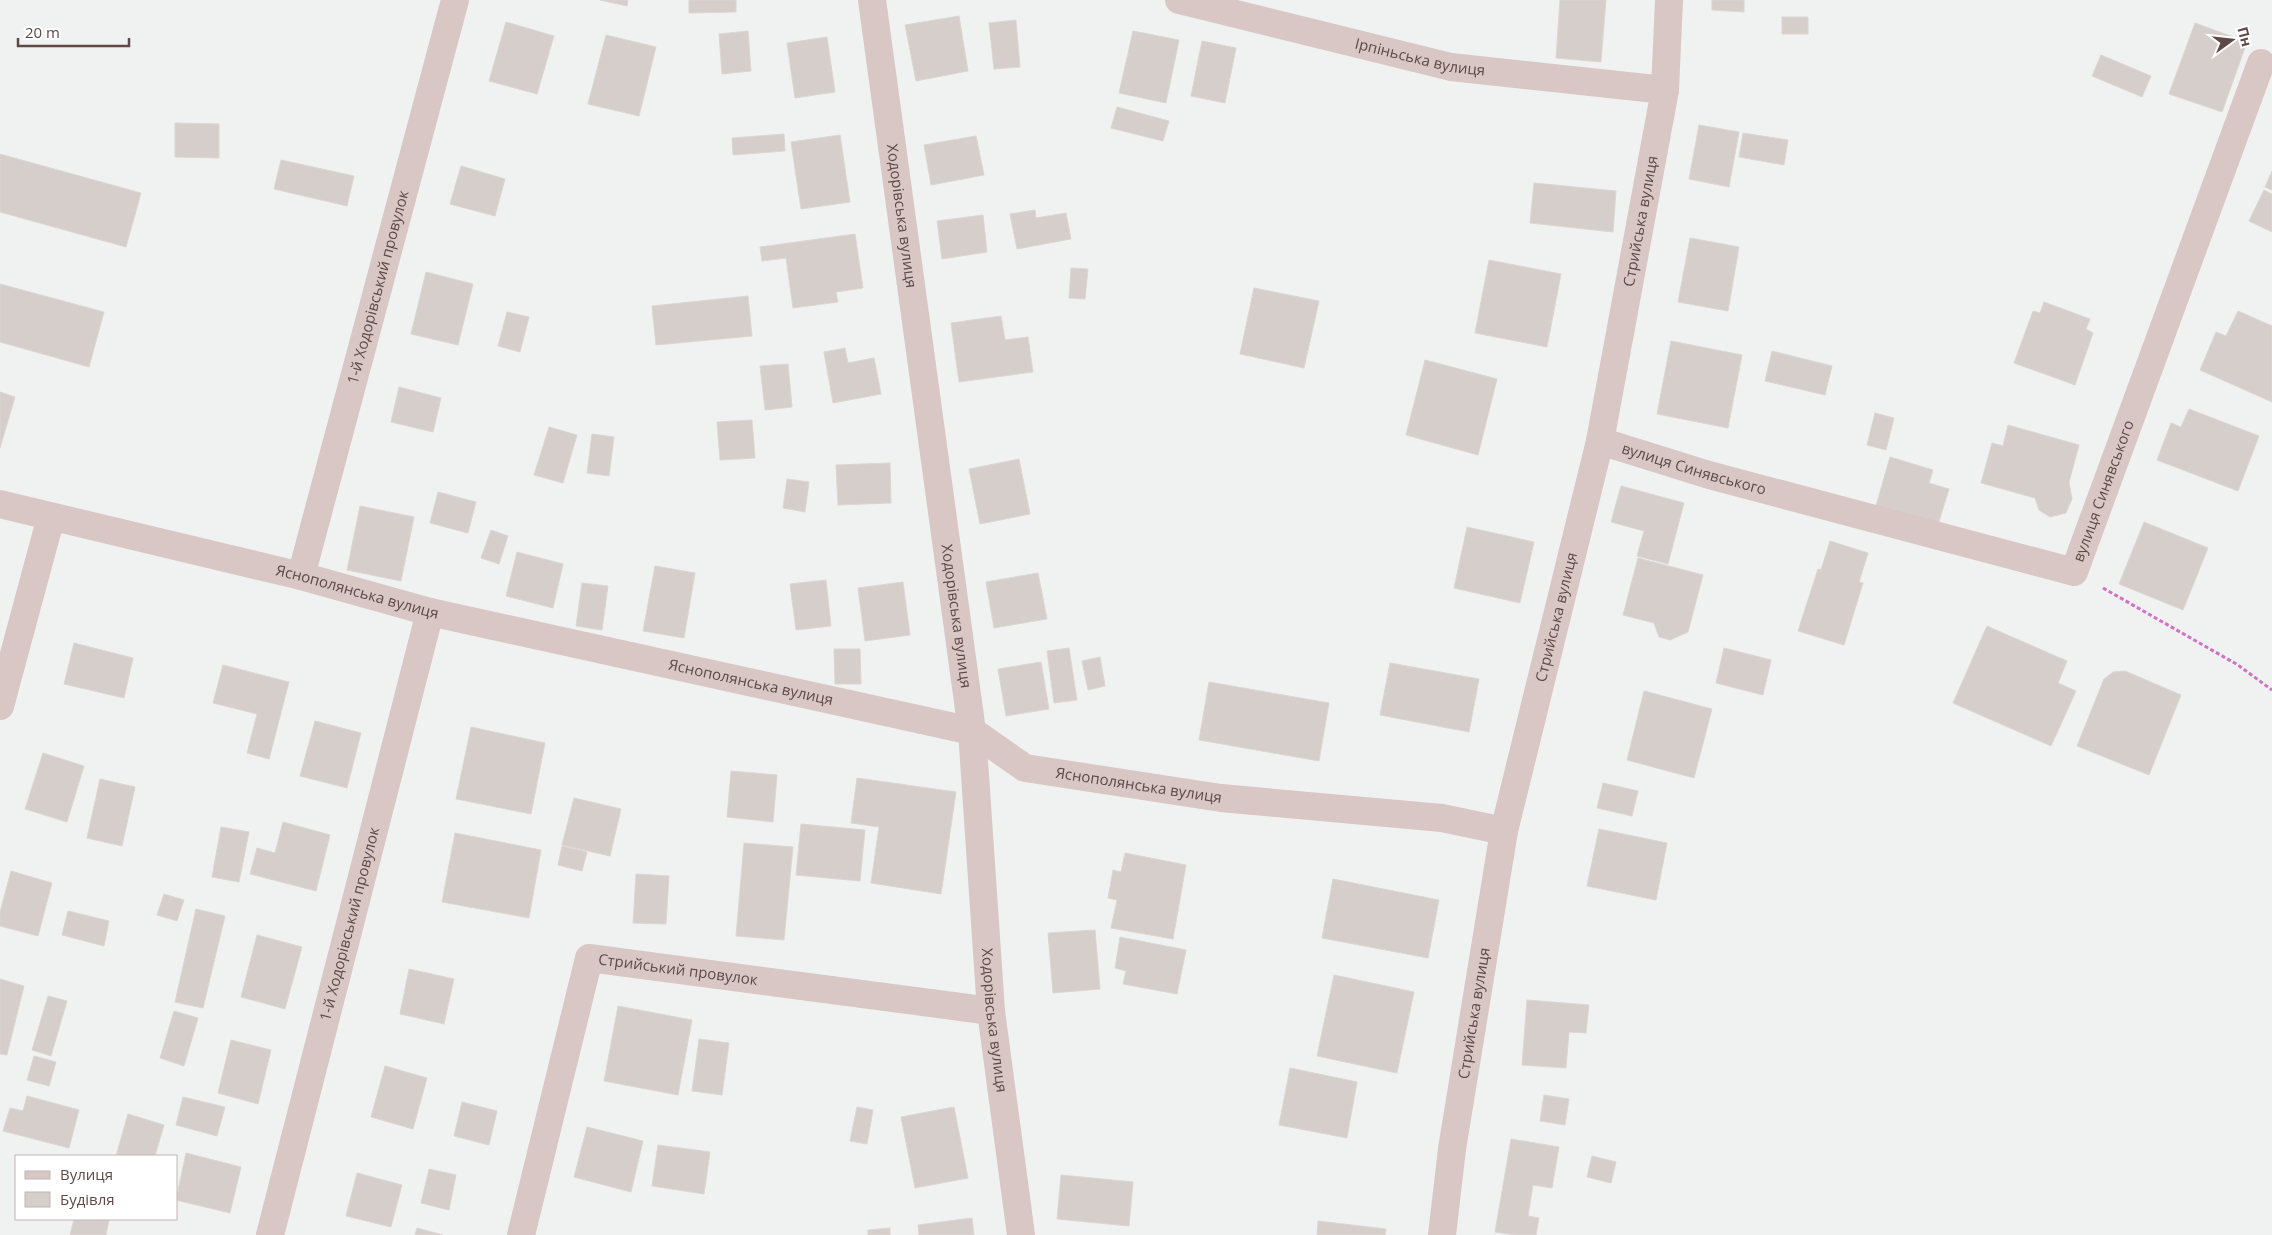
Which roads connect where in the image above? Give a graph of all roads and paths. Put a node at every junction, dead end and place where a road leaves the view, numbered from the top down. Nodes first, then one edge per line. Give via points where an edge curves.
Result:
1 (455, 0) edge
2 (872, 0) edge
3 (1179, 0) edge
4 (1669, 0) edge
5 (2262, 63) dead end
6 (1666, 90) junction
7 (1600, 442) junction
8 (0, 504) edge
9 (51, 517) junction
10 (2074, 572) junction
11 (301, 576) junction
12 (430, 612) junction
13 (2272, 690) edge
14 (0, 706) edge
15 (972, 731) junction
16 (1504, 832) junction
17 (991, 1011) junction
18 (270, 1235) edge
19 (521, 1235) edge
20 (1021, 1235) edge
21 (1442, 1235) edge

1 - 11 street, 1-й Ходорівський провулок
2 - 15 street, Ходорівська вулиця
3 - 6 street, Ірпіньська вулиця via 1451,67
4 - 6 street, Стрийська вулиця
5 - 10 street, вулиця Синявського
6 - 7 street, Стрийська вулиця
7 - 10 street, вулиця Синявського via 1719,478
7 - 16 street, Стрийська вулиця
8 - 9 street, Яснополянська вулиця
9 - 11 street, Яснополянська вулиця
9 - 14 street
10 - 13 path via 2238,664
11 - 12 street, Яснополянська вулиця
12 - 15 street, Яснополянська вулиця
12 - 18 street, 1-й Ходорівський провулок
15 - 16 street, Яснополянська вулиця via 1025,768 1221,798 1442,818
15 - 17 street, Ходорівська вулиця
16 - 21 street, Стрийська вулиця via 1452,1149
17 - 19 street, Стрийський провулок via 589,958
17 - 20 street, Ходорівська вулиця

